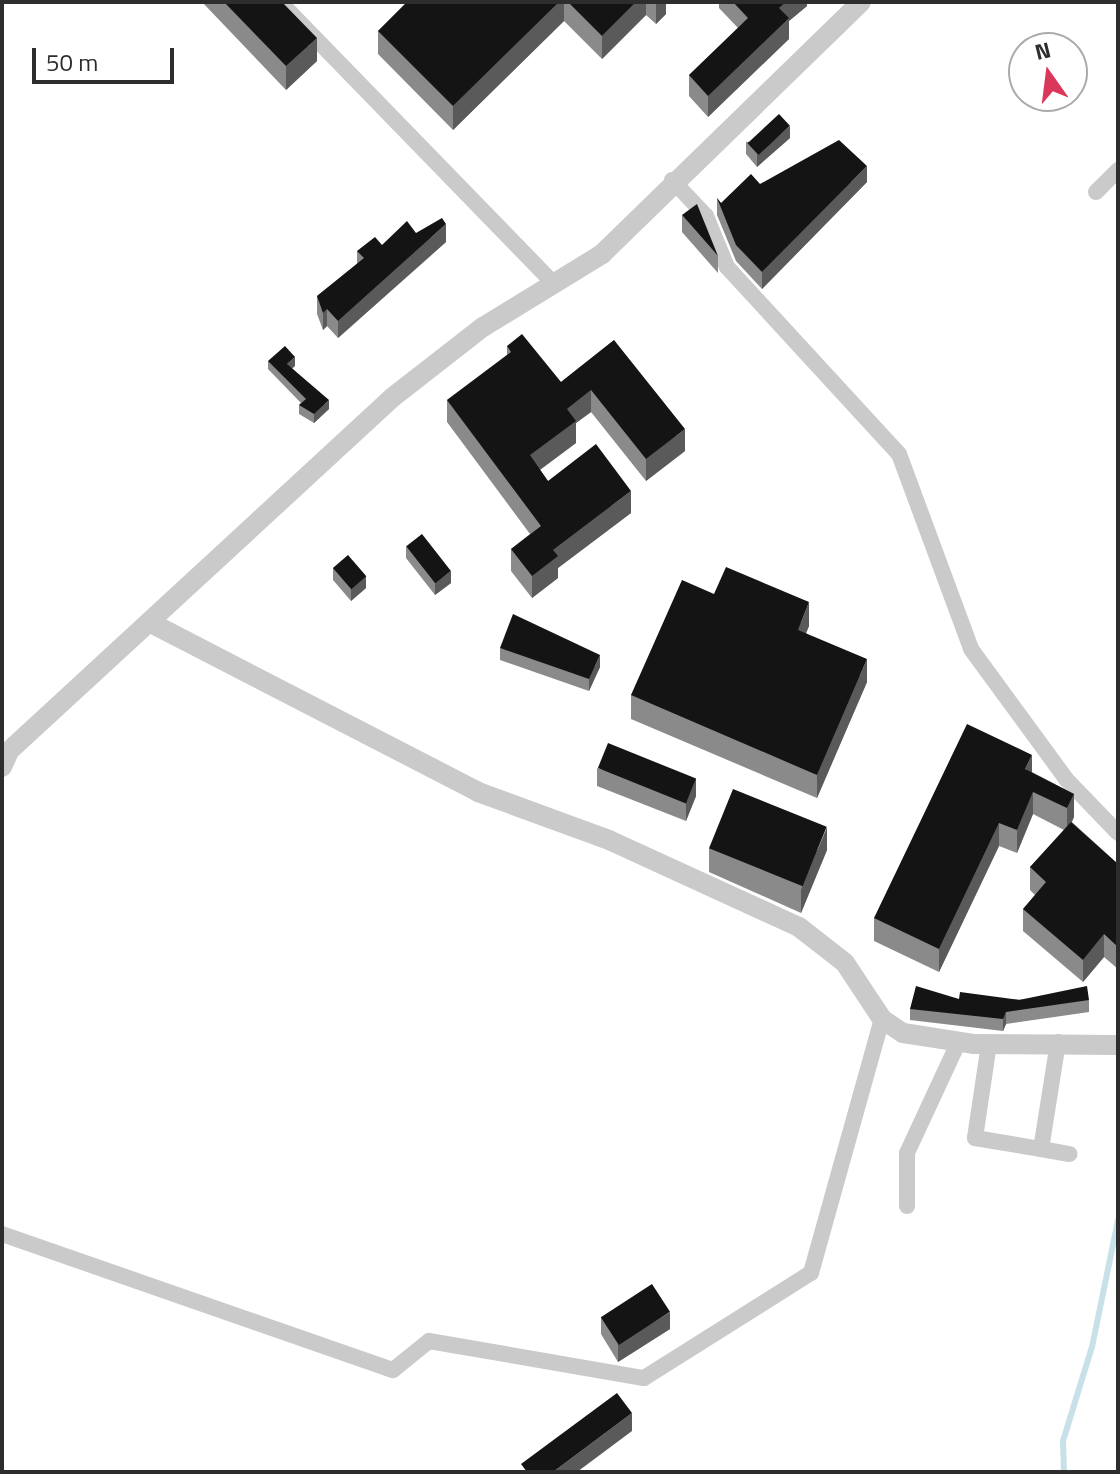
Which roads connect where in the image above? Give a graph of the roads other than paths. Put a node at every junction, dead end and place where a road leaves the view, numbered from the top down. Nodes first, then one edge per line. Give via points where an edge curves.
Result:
1 (280, 2) edge
2 (861, 2) edge
3 (1118, 170) edge
4 (672, 180) junction
5 (1096, 192) dead end
6 (554, 284) junction
7 (153, 624) junction
8 (4, 754) edge
9 (1118, 833) edge
10 (882, 1019) junction
11 (1058, 1042) junction
12 (958, 1043) junction
13 (989, 1044) junction
14 (1118, 1045) edge
15 (1041, 1149) junction
16 (1070, 1154) dead end
17 (907, 1206) dead end
18 (2, 1234) edge

1 - 6 street
2 - 4 street
3 - 5 street
4 - 6 street via 602,254
4 - 9 street via 706,216 727,267 899,454 971,649 1066,779
6 - 7 street via 393,397
7 - 8 street
7 - 10 street via 478,792 609,840 799,927 845,963
10 - 12 street via 903,1033
10 - 18 street via 811,1273 644,1378 429,1341 393,1370
11 - 13 street
11 - 14 street
11 - 15 street
12 - 13 street
12 - 17 street via 907,1153
13 - 15 street via 975,1138
15 - 16 street

